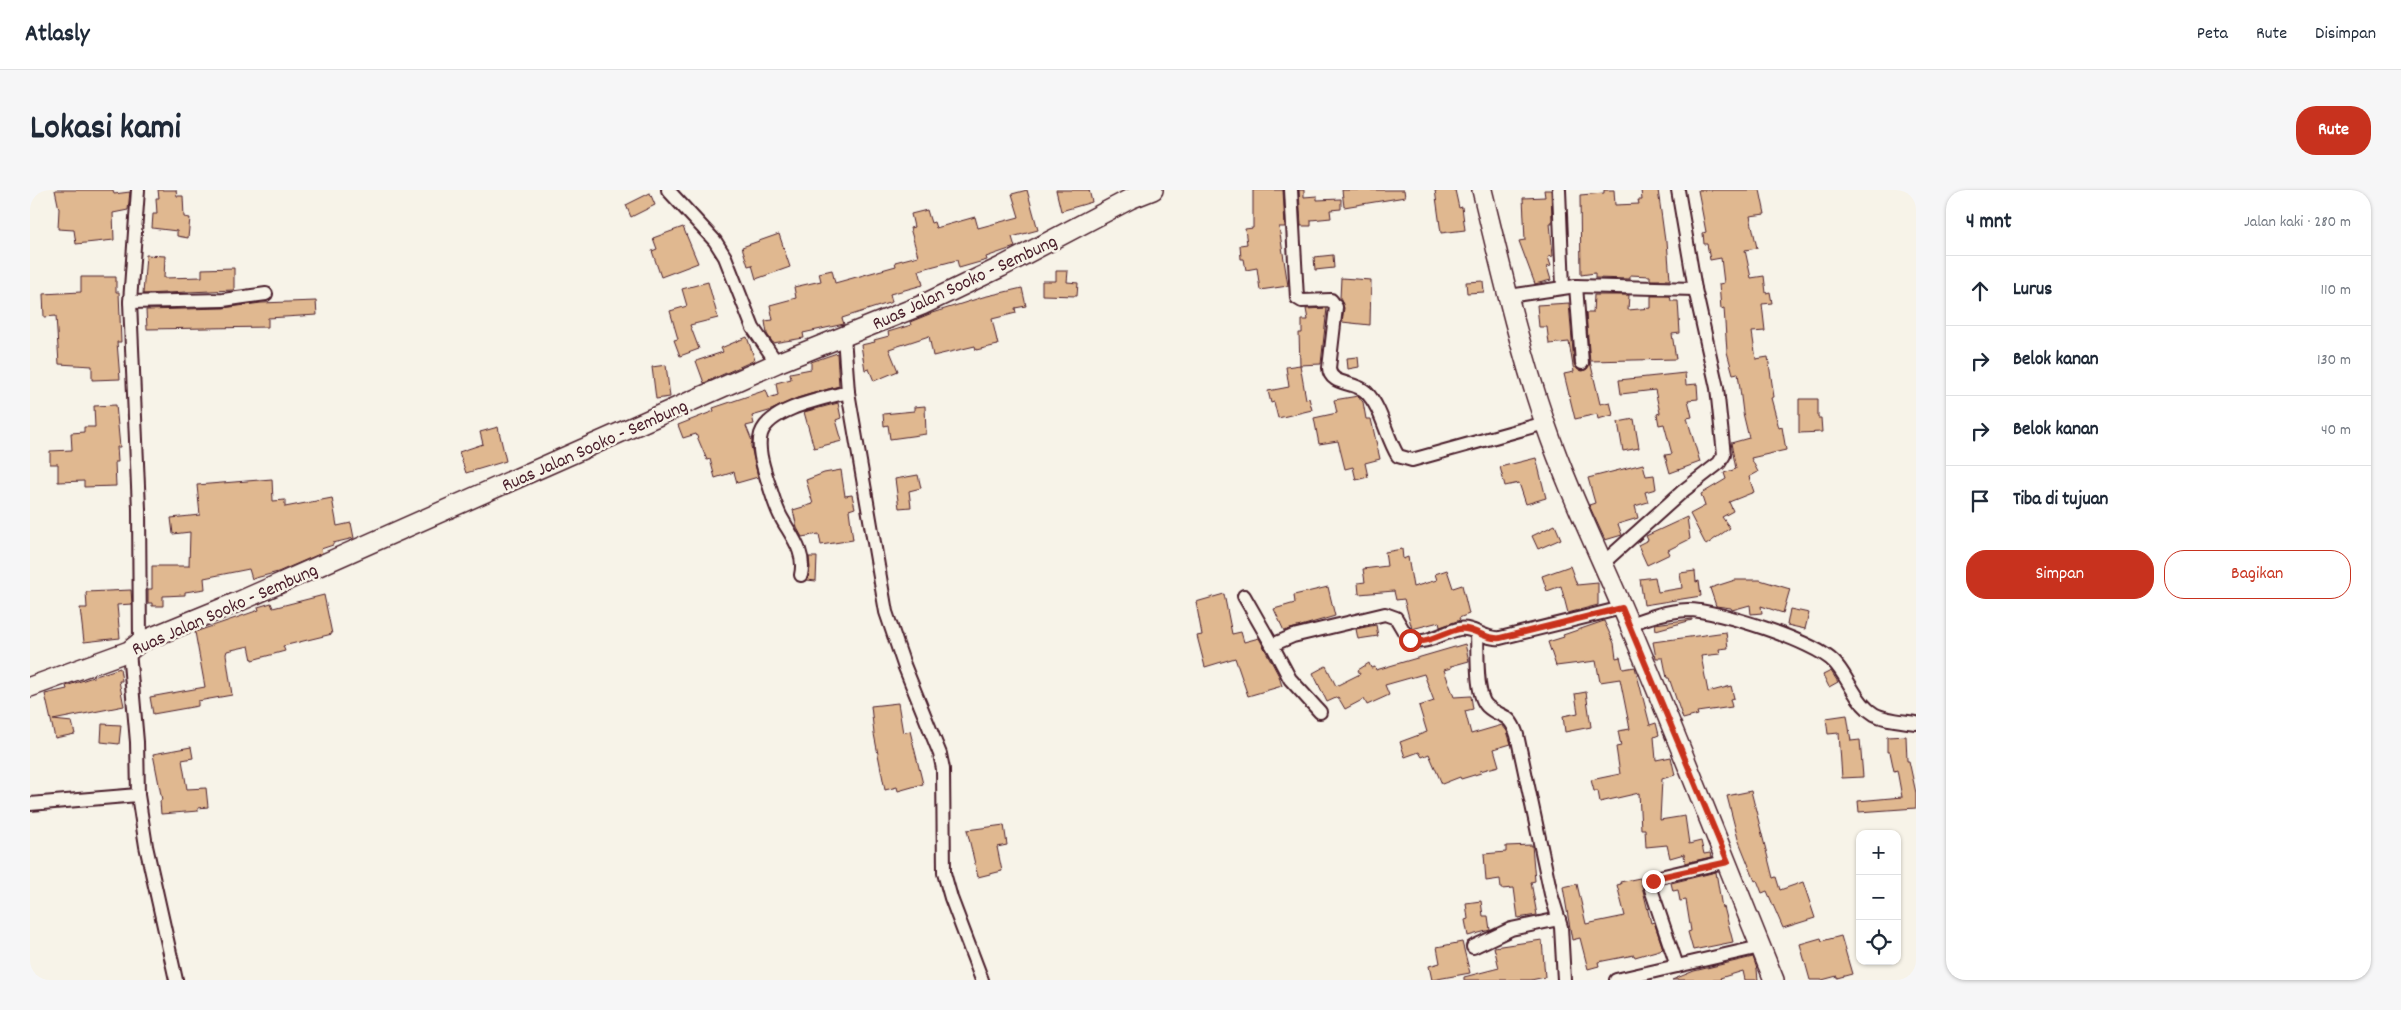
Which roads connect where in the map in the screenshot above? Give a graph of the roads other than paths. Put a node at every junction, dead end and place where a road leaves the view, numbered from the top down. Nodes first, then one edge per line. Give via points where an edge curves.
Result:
1 (138, 190) edge
2 (668, 190) edge
3 (1154, 190) edge
4 (1291, 190) edge
5 (1482, 190) edge
6 (1559, 190) edge
7 (1678, 190) edge
8 (1130, 195) edge
9 (1576, 286) junction
10 (1563, 287) junction
11 (1695, 289) junction
12 (266, 294) dead end
13 (1508, 296) junction
14 (130, 302) junction
15 (844, 336) junction
16 (777, 363) junction
17 (1582, 363) dead end
18 (848, 392) junction
19 (1545, 423) junction
20 (1602, 564) junction
21 (801, 575) dead end
22 (1244, 596) dead end
23 (1626, 616) junction
24 (1477, 634) junction
25 (1272, 646) junction
26 (134, 647) junction
27 (30, 687) edge
28 (1320, 712) dead end
29 (1916, 723) edge
30 (138, 795) junction
31 (30, 804) edge
32 (1728, 862) junction
33 (1559, 919) junction
34 (1473, 947) dead end
35 (1760, 947) junction
36 (1677, 966) junction
37 (176, 980) edge
38 (982, 980) edge
39 (1564, 980) edge
40 (1616, 980) edge
41 (1774, 980) edge

1 - 14 street
2 - 16 street via 715,241 725,257 753,328
3 - 8 main road, Ruas Jalan Sooko - Sembung
4 - 19 street via 1296,296 1302,301 1334,302 1330,375 1359,387 1370,397 1398,456 1412,460
5 - 13 main road
6 - 10 street
7 - 11 street
8 - 15 main road, Ruas Jalan Sooko - Sembung via 1001,267 922,305
9 - 10 street
9 - 11 street
9 - 17 street
10 - 13 street
11 - 20 street via 1717,388 1724,455 1719,463
12 - 14 street via 223,300
13 - 19 main road
14 - 26 street via 138,490
15 - 16 main road, Ruas Jalan Sooko - Sembung
15 - 18 street
16 - 26 main road, Ruas Jalan Sooko - Sembung
18 - 21 street via 787,410 762,432 760,443 765,472 781,518 802,554
18 - 38 street via 886,612 943,769 944,874
19 - 20 main road
20 - 23 main road
22 - 25 street
23 - 24 street via 1500,638 1491,639
23 - 29 street via 1691,610 1733,619 1793,639 1834,662 1860,704 1872,714
23 - 32 main road
24 - 25 street via 1469,629 1459,629 1414,642 1406,637 1396,618 1385,614 1293,636
24 - 33 street via 1480,691 1487,706 1507,716 1514,727
25 - 28 street via 1290,679
26 - 27 main road, Ruas Jalan Sooko - Sembung
26 - 30 street
30 - 31 street
30 - 37 street
32 - 35 main road
32 - 36 street via 1660,877 1652,883
33 - 34 street via 1510,929
33 - 39 street
35 - 36 street
35 - 41 main road
36 - 40 street

